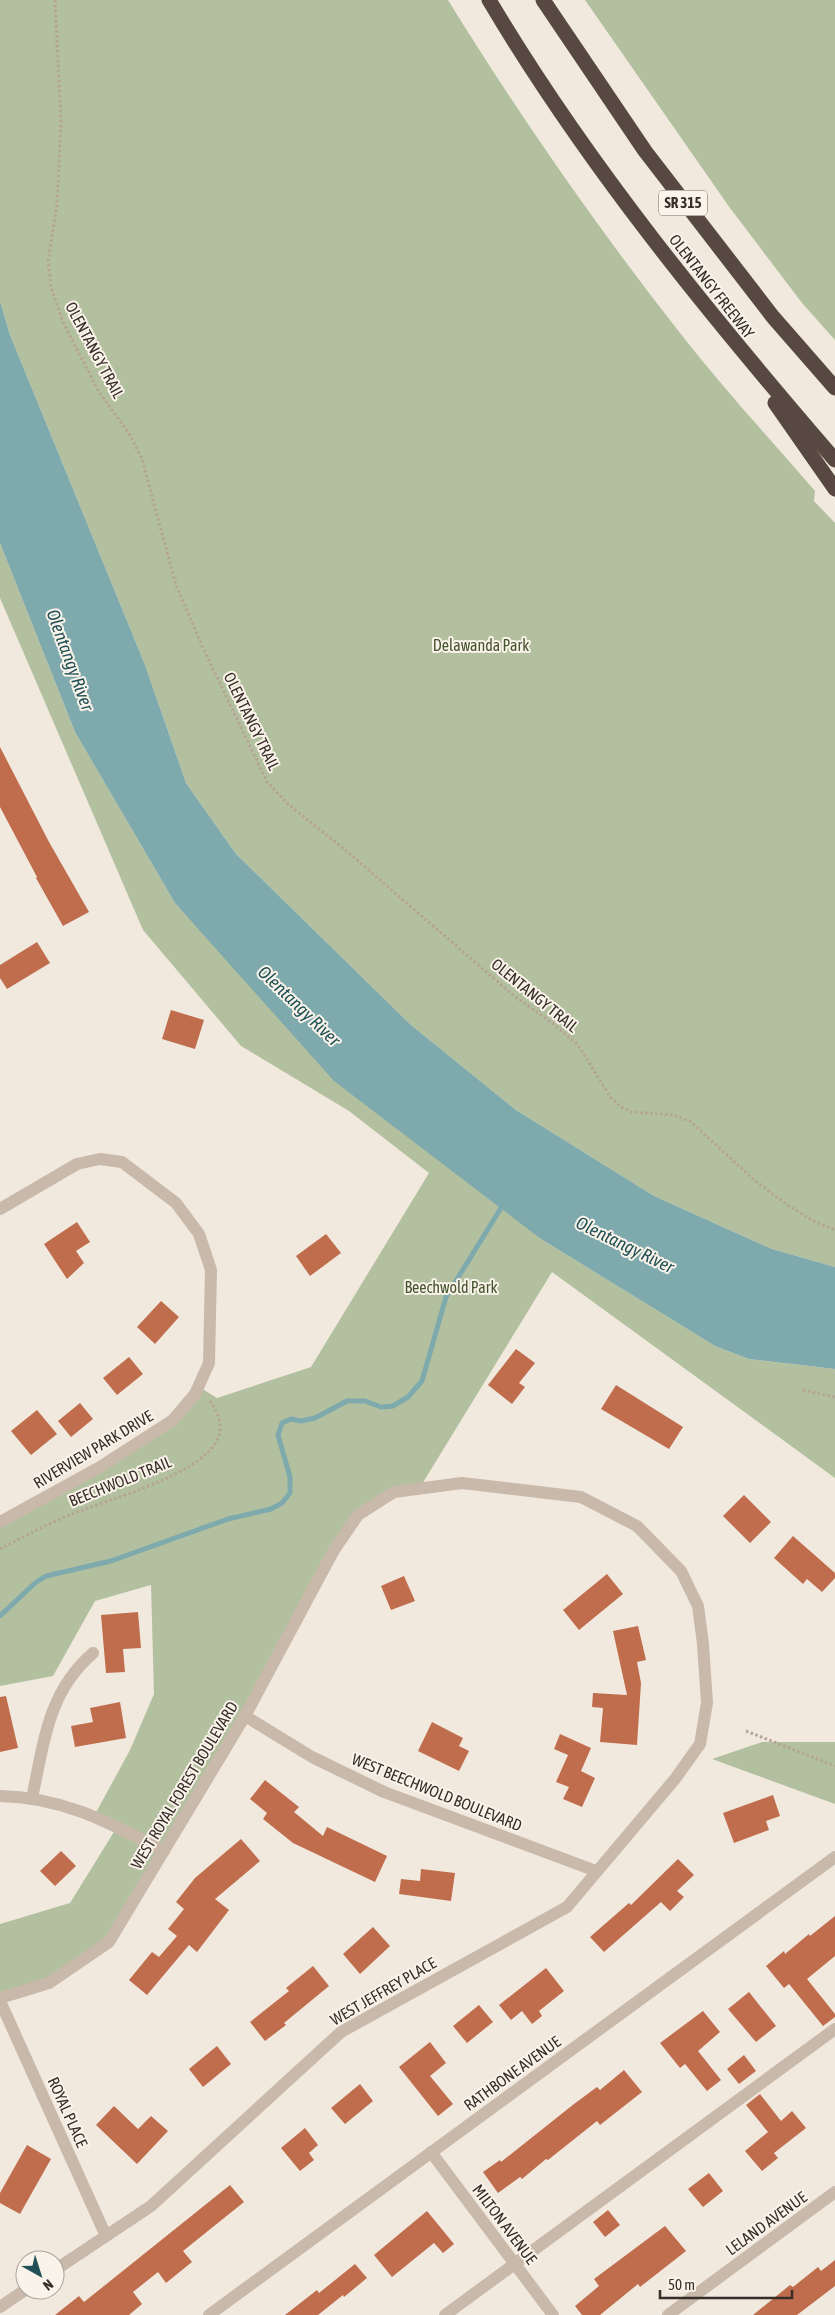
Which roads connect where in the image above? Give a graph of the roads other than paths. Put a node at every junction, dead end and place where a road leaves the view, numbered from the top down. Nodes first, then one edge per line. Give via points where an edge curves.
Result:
1 (490, 0) edge
2 (545, 2) edge
3 (739, 349) junction
4 (835, 388) edge
5 (835, 460) edge
6 (835, 490) edge
7 (0, 1209) edge
8 (0, 1522) edge
9 (93, 1654) dead end
10 (245, 1716) junction
11 (675, 1779) joint
12 (0, 1796) edge
13 (32, 1798) junction
14 (164, 1851) junction
15 (835, 1857) edge
16 (596, 1871) junction
17 (0, 1999) edge
18 (835, 2029) edge
19 (431, 2152) junction
20 (835, 2192) edge
21 (106, 2236) junction
22 (65, 2263) edge
23 (515, 2264) junction
24 (15, 2297) edge
25 (0, 2307) edge
26 (209, 2315) edge
27 (445, 2315) edge
28 (553, 2315) edge
29 (668, 2315) edge

1 - 3 highway, OLENTANGY FREEWAY / SR 315 via 607,179
2 - 4 highway, OLENTANGY FREEWAY / SR 315 via 645,152 772,317
3 - 5 highway, OLENTANGY FREEWAY / SR 315
3 - 6 highway
7 - 8 street, RIVERVIEW PARK DRIVE via 77,1164 100,1159 122,1162 176,1203 199,1234 211,1270 209,1363 197,1390 173,1420 100,1467
9 - 13 street via 81,1664 58,1695 50,1715
10 - 11 street, WEST ROYAL FOREST BOULEVARD via 334,1550 358,1515 394,1492 462,1483 581,1498 637,1526 681,1572 698,1606 707,1703 700,1744
10 - 14 street, WEST ROYAL FOREST BOULEVARD
10 - 16 street, WEST BEECHWOLD BOULEVARD via 312,1757 384,1792
11 - 16 street, WEST JEFFREY PLACE
12 - 13 street
13 - 14 street via 60,1803 94,1816
14 - 17 street, WEST ROYAL FOREST BOULEVARD via 109,1942 49,1983
15 - 19 street, RATHBONE AVENUE
16 - 21 street, WEST JEFFREY PLACE via 567,1907 341,2032 150,2206
17 - 21 street, ROYAL PLACE
18 - 23 street
19 - 23 street, MILTON AVENUE
19 - 26 street, RATHBONE AVENUE
20 - 29 street, LELAND AVENUE
21 - 22 street, WEST JEFFREY PLACE
23 - 27 street
23 - 28 street, MILTON AVENUE
24 - 25 street

